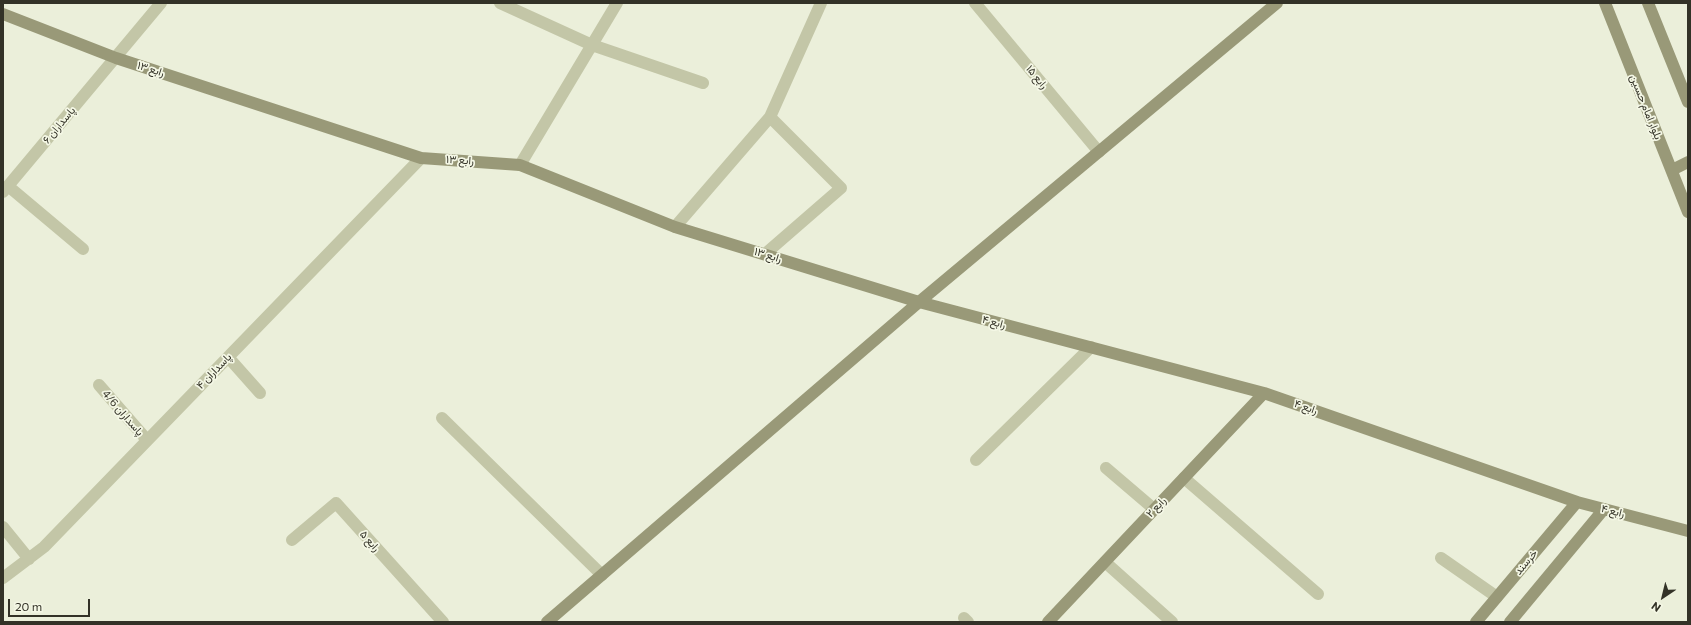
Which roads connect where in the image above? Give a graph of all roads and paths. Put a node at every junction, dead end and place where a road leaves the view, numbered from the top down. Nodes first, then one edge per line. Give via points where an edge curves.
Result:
1 (162, 3) edge
2 (500, 3) edge
3 (617, 3) edge
4 (821, 3) edge
5 (975, 3) edge
6 (1278, 3) edge
7 (1604, 3) edge
8 (1648, 3) edge
9 (3, 14) edge
10 (592, 45) junction
11 (116, 58) junction
12 (703, 83) dead end
13 (1688, 102) edge
14 (770, 117) junction
15 (1099, 152) junction
16 (421, 158) junction
17 (1688, 162) edge
18 (520, 165) junction
19 (1672, 170) junction
20 (6, 189) edge
21 (1688, 212) edge
22 (675, 226) junction
23 (83, 249) dead end
24 (765, 254) junction
25 (919, 302) junction
26 (1091, 347) junction
27 (228, 356) junction
28 (99, 385) dead end
29 (260, 393) dead end
30 (1264, 393) junction
31 (442, 418) dead end
32 (147, 440) junction
33 (976, 460) dead end
34 (1106, 468) dead end
35 (1184, 478) junction
36 (1577, 502) junction
37 (1154, 509) junction
38 (1604, 509) junction
39 (3, 527) edge
40 (1688, 531) edge
41 (292, 540) dead end
42 (29, 558) junction
43 (1441, 558) dead end
44 (1105, 562) junction
45 (602, 575) junction
46 (3, 578) edge
47 (1318, 594) dead end
48 (1497, 597) junction
49 (443, 622) edge
50 (547, 622) edge
51 (1048, 622) edge
52 (1172, 622) edge
53 (1476, 622) edge
54 (1510, 622) edge

1 - 11 street, پاسداران ۶
2 - 10 street
3 - 10 street
4 - 14 street
5 - 15 street, رابع ۱۵
6 - 15 street
7 - 19 street, بلوار امام حسین
8 - 13 street
9 - 11 street, رابع ۱۳
10 - 12 street
10 - 18 street
11 - 16 street, رابع ۱۳
11 - 20 street, پاسداران ۶
14 - 22 street
14 - 24 street via 841,188
15 - 25 street
16 - 18 street, رابع ۱۳
16 - 27 street, پاسداران ۴
17 - 19 street
18 - 22 street, رابع ۱۳
19 - 21 street, بلوار امام حسین
20 - 23 street
22 - 24 street, رابع ۱۳
24 - 25 street, رابع ۱۳
25 - 26 street, رابع ۴
25 - 45 street
26 - 30 street, رابع ۴
26 - 33 street
27 - 29 street
27 - 32 street, پاسداران ۴
28 - 32 street, پاسداران 4/6
30 - 35 street, رابع ۲
30 - 36 street, رابع ۴
31 - 45 street
32 - 42 street, پاسداران ۴ via 44,547
34 - 37 street
35 - 37 street, رابع ۲
35 - 47 street
36 - 38 street, رابع ۴
36 - 48 street, خرسند
37 - 44 street, رابع ۲
38 - 40 street, رابع ۴
38 - 54 street
39 - 42 street
41 - 49 street, رابع ۵ via 336,503
42 - 46 street, پاسداران ۴
43 - 48 street
44 - 51 street, رابع ۲
44 - 52 street
45 - 50 street
48 - 53 street, خرسند

